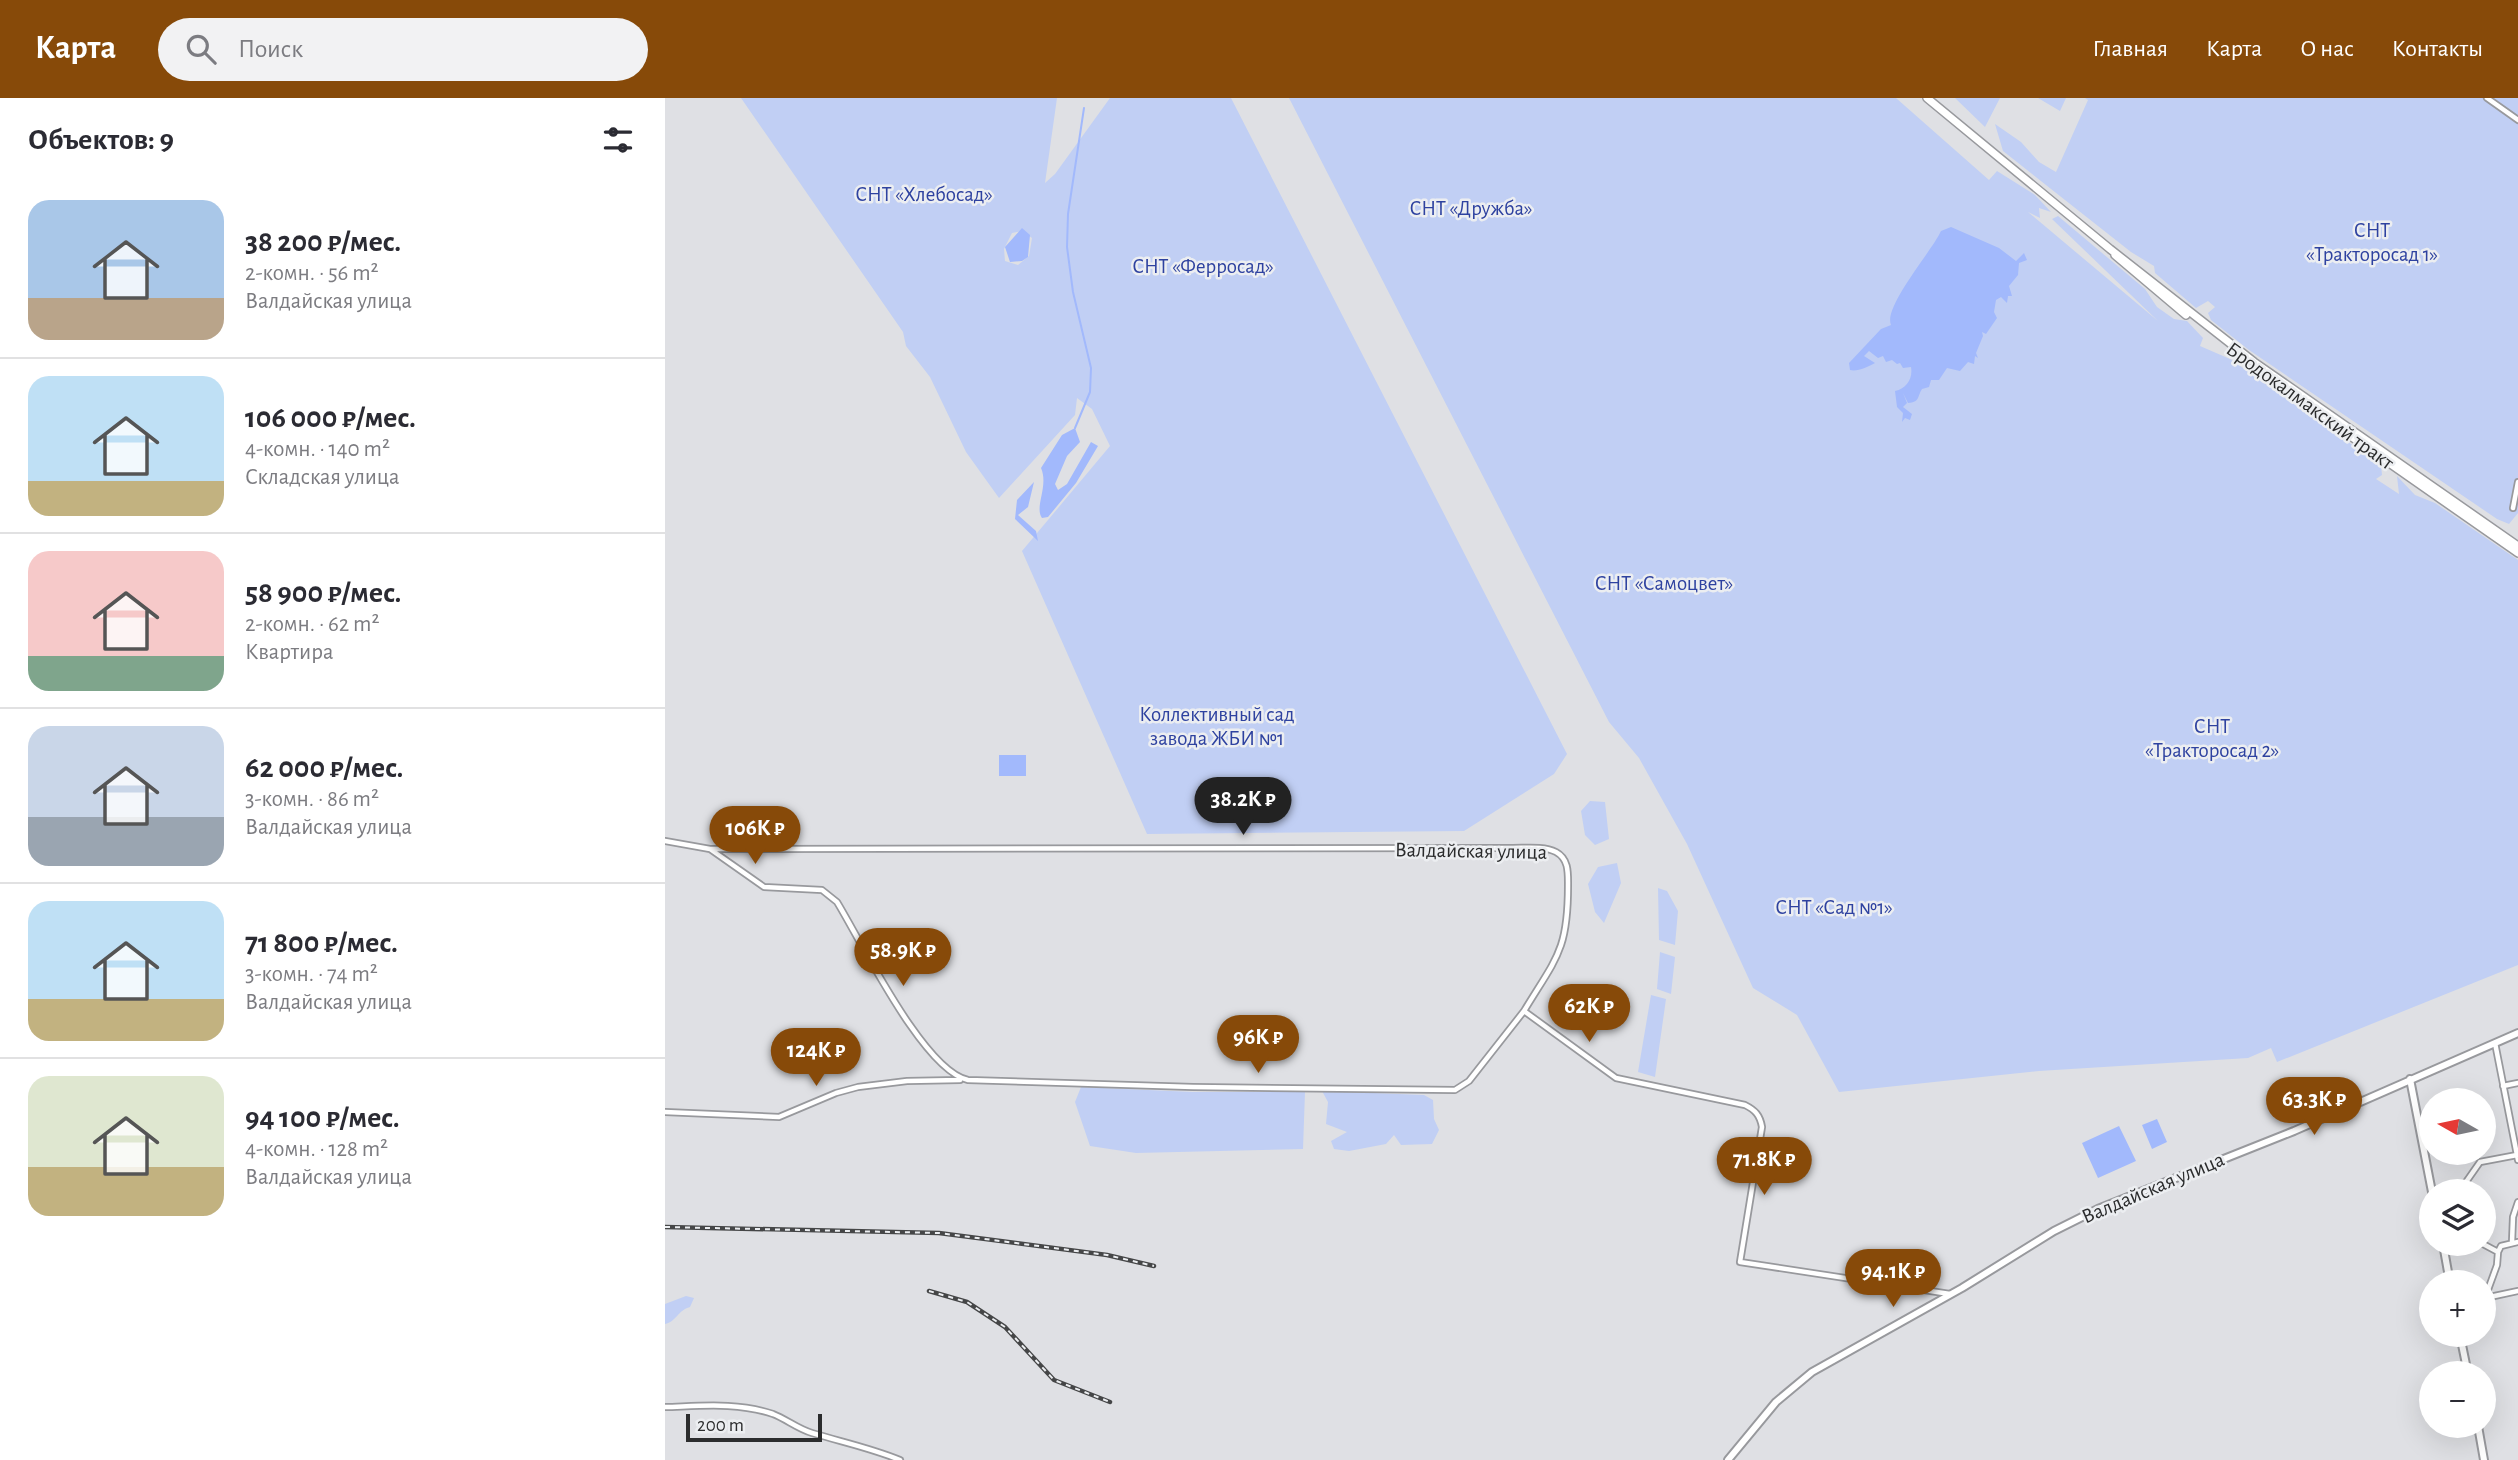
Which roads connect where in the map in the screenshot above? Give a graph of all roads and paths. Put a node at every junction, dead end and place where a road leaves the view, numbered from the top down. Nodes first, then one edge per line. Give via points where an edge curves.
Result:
1 (1927, 98) edge
2 (2487, 98) edge
3 (2518, 120) edge
4 (2110, 249) junction
5 (2518, 482) edge
6 (2513, 508) dead end
7 (2518, 546) edge
8 (2518, 554) edge
9 (665, 841) edge
10 (710, 849) junction
11 (1524, 1011) junction
12 (2518, 1033) edge
13 (2494, 1042) junction
14 (2410, 1079) junction
15 (968, 1080) junction
16 (2518, 1083) edge
17 (2503, 1086) junction
18 (665, 1112) edge
19 (2518, 1156) edge
20 (2430, 1179) edge
21 (2468, 1179) edge
22 (2518, 1202) edge
23 (2515, 1242) edge
24 (2498, 1252) joint
25 (2495, 1270) edge
26 (2518, 1291) edge
27 (1950, 1294) junction
28 (2496, 1296) edge
29 (665, 1407) edge
30 (2480, 1438) edge
31 (900, 1460) edge
32 (1728, 1460) edge
33 (2484, 1460) edge

1 - 4 main road, Бродокалмакский тракт
2 - 3 street
4 - 7 main road, Бродокалмакский тракт via 2254,362
4 - 8 main road, Бродокалмакский тракт via 2121,263 2250,365
5 - 6 street
9 - 10 street
10 - 11 street, Валдайская улица via 1547,849 1557,852 1567,864 1568,920 1561,950
10 - 15 street via 764,887 822,890 837,902 919,1041 956,1078
11 - 15 street via 1469,1081 1455,1090
11 - 27 street via 1616,1079 1745,1105 1761,1118 1740,1262
12 - 13 street, Валдайская улица
13 - 14 street, Валдайская улица
13 - 17 street
14 - 20 street
14 - 27 street, Валдайская улица via 2098,1209
15 - 18 street via 858,1087 779,1117
16 - 17 street
17 - 19 street
19 - 21 street via 2480,1162
22 - 23 street via 2513,1217
23 - 24 street
24 - 25 street
26 - 28 street
27 - 32 street, Валдайская улица via 1812,1371 1776,1402
29 - 31 street via 752,1409
30 - 33 street

